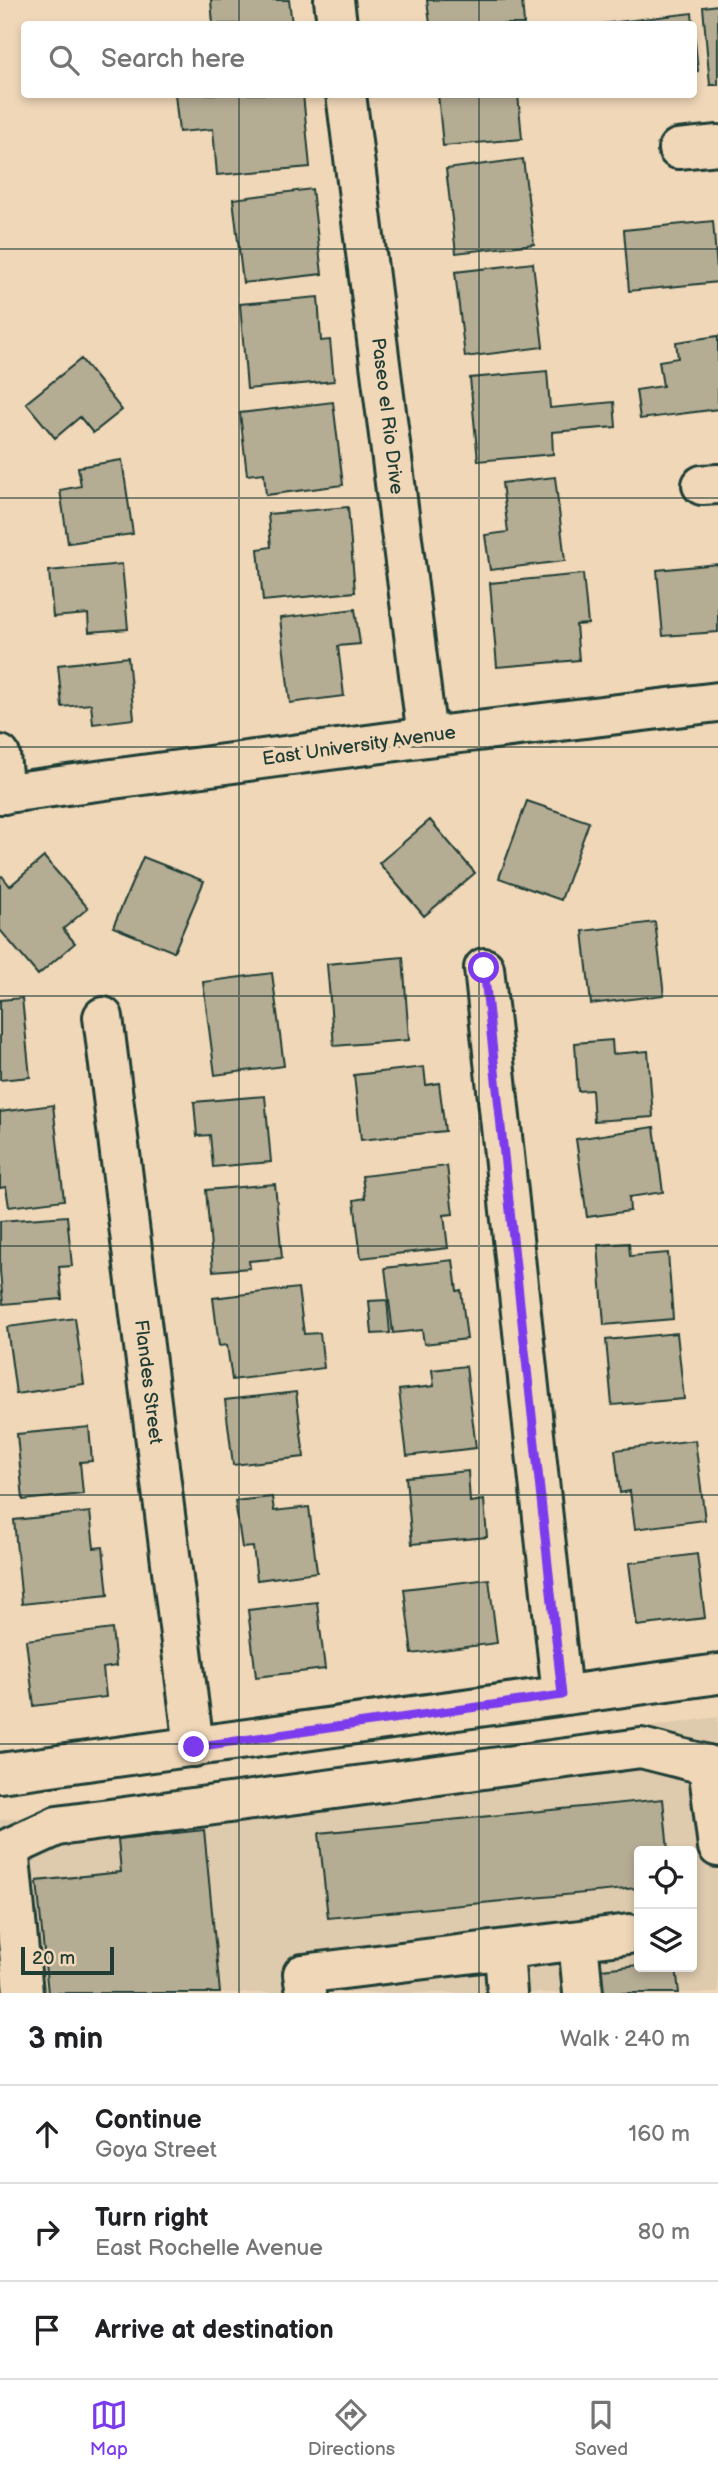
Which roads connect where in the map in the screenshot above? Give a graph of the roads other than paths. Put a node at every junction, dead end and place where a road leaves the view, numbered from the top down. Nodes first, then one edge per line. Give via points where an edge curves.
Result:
1 (334, 0) edge
2 (337, 21) edge
3 (347, 98) edge
4 (718, 145) edge
5 (678, 149) dead end
6 (718, 702) edge
7 (427, 737) junction
8 (0, 755) edge
9 (2, 794) edge
10 (484, 968) dead end
11 (103, 1017) dead end
12 (718, 1674) edge
13 (562, 1695) junction
14 (194, 1747) junction
15 (0, 1773) edge
16 (718, 1847) edge
17 (629, 1934) dead end
18 (578, 1941) junction
19 (9, 1950) edge
20 (504, 1950) junction
21 (422, 1976) edge
22 (23, 1993) edge
23 (306, 1993) edge
24 (507, 1993) edge
25 (583, 1993) edge

1 - 2 street
3 - 7 street, Paseo el Rio Drive
4 - 5 street
6 - 7 street, East University Avenue
7 - 9 street, East University Avenue
8 - 9 street
10 - 13 street
11 - 14 street, Flandes Street
12 - 13 street
13 - 14 street
14 - 15 street
16 - 19 street via 709,1766 641,1748 57,1826 9,1848
17 - 18 street
18 - 20 street
18 - 25 street
19 - 22 street
20 - 21 street
20 - 24 street
21 - 23 street via 303,1974

